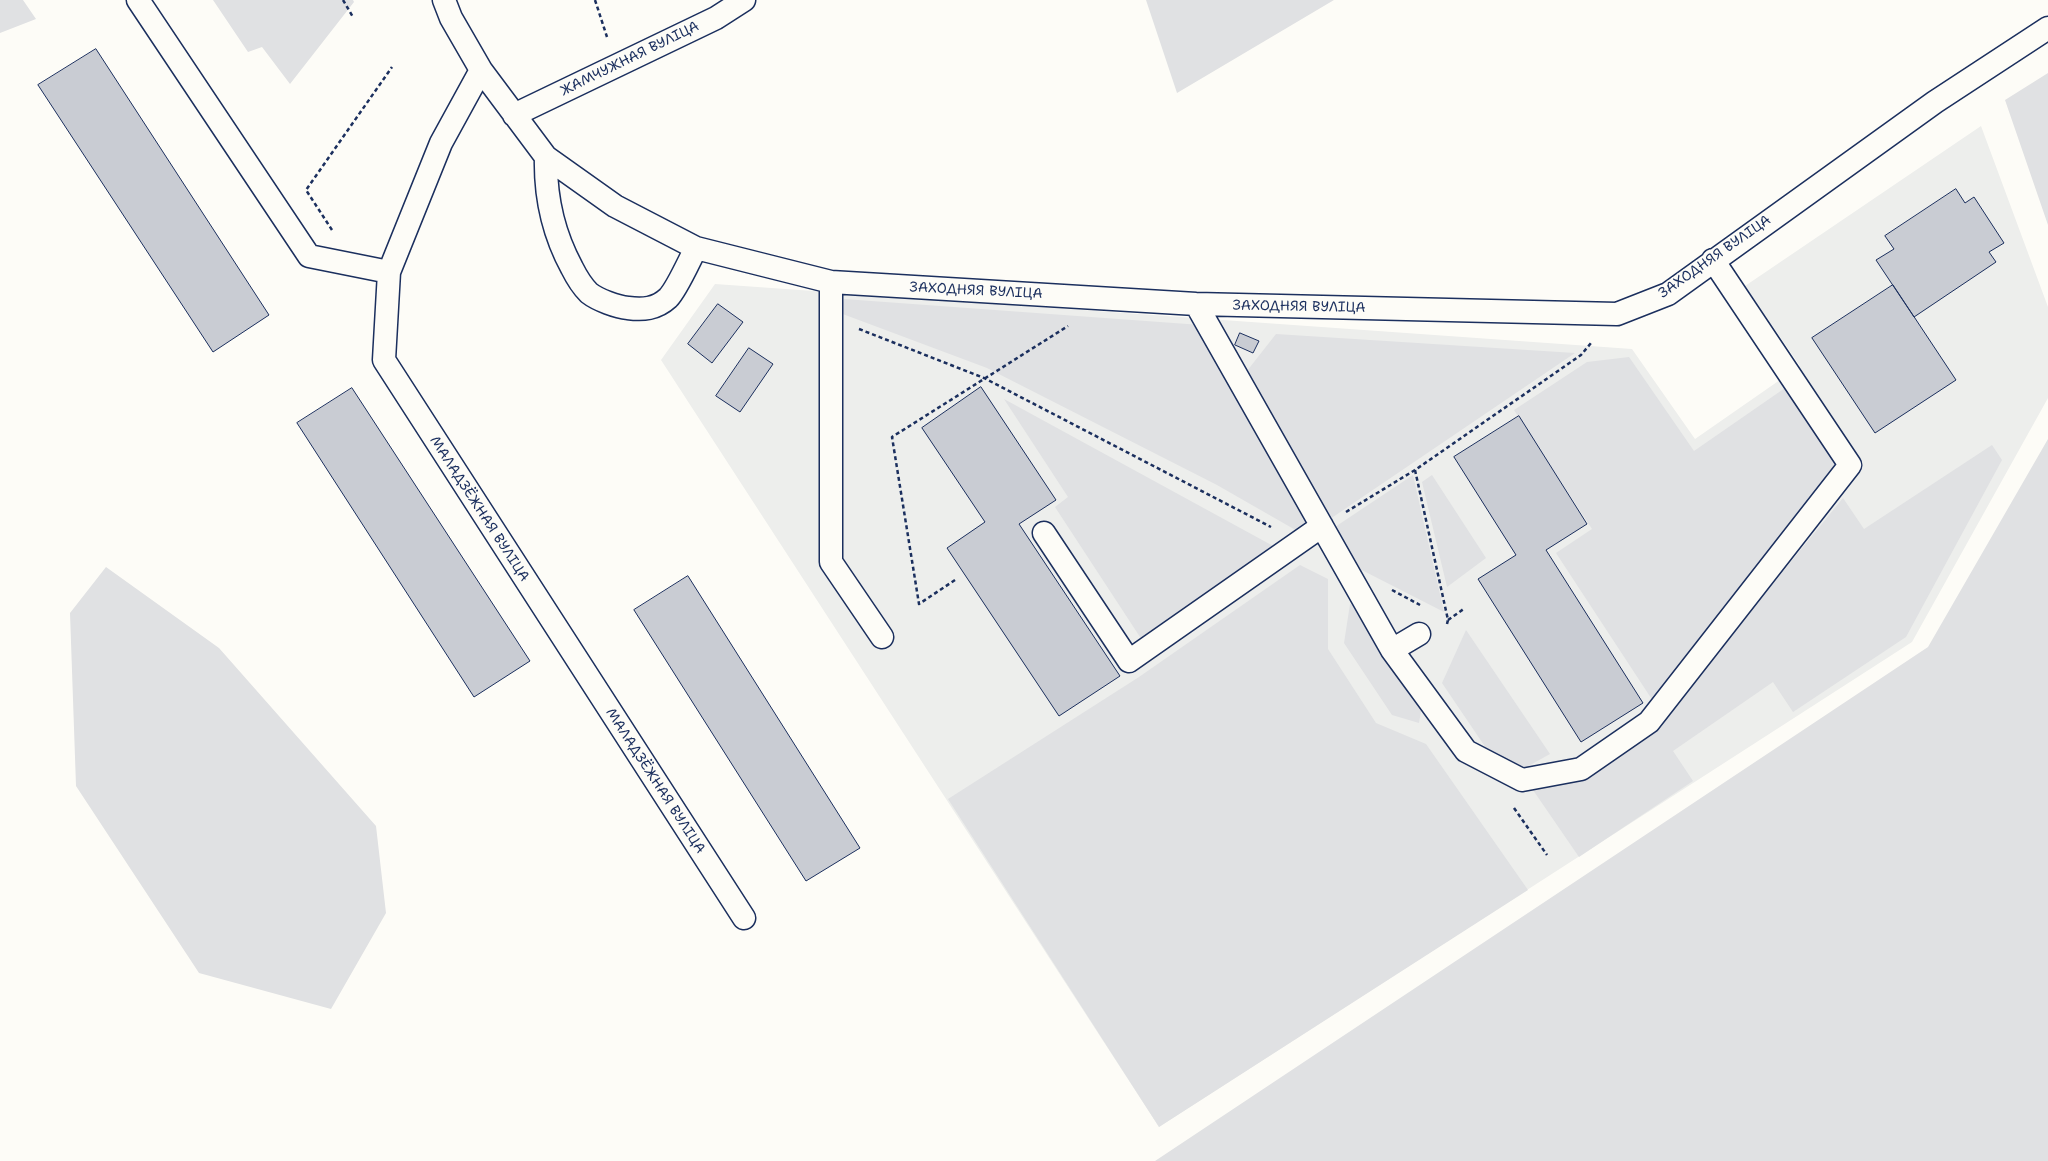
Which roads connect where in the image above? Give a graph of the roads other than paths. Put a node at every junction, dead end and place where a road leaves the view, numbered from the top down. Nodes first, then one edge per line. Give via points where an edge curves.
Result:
1 (138, 0) edge
2 (444, 0) edge
3 (744, 0) edge
4 (2048, 28) edge
5 (481, 70) junction
6 (514, 116) junction
7 (546, 157) junction
8 (696, 248) junction
9 (1713, 260) junction
10 (389, 272) junction
11 (831, 282) junction
12 (1196, 304) junction
13 (1322, 526) junction
14 (1044, 533) dead end
15 (1419, 634) dead end
16 (882, 637) dead end
17 (1392, 650) junction
18 (744, 918) dead end

1 - 10 street via 309,256
2 - 5 street, ЗАХОДНЯЯ ВУЛІЦА via 451,18
3 - 6 street, ЖАМЧУЖНАЯ ВУЛІЦА via 716,18
4 - 9 street, ЗАХОДНЯЯ ВУЛІЦА via 1935,102
5 - 6 street, ЗАХОДНЯЯ ВУЛІЦА
5 - 10 street, МАЛАДЗЁЖНАЯ ВУЛІЦА via 441,142
6 - 7 street, ЗАХОДНЯЯ ВУЛІЦА
7 - 8 street, ЗАХОДНЯЯ ВУЛІЦА via 615,206
7 - 8 street via 545,183 553,226 566,257 589,293 625,308 644,310 658,305 668,298
8 - 11 street, ЗАХОДНЯЯ ВУЛІЦА
9 - 12 street, ЗАХОДНЯЯ ВУЛІЦА via 1668,294 1617,314
9 - 17 street via 1850,465 1649,722 1582,769 1522,780 1466,751
10 - 18 street, МАЛАДЗЁЖНАЯ ВУЛІЦА via 384,360
11 - 12 street, ЗАХОДНЯЯ ВУЛІЦА
11 - 16 street via 831,562
12 - 13 street
13 - 14 street via 1129,661
13 - 17 street
15 - 17 street

